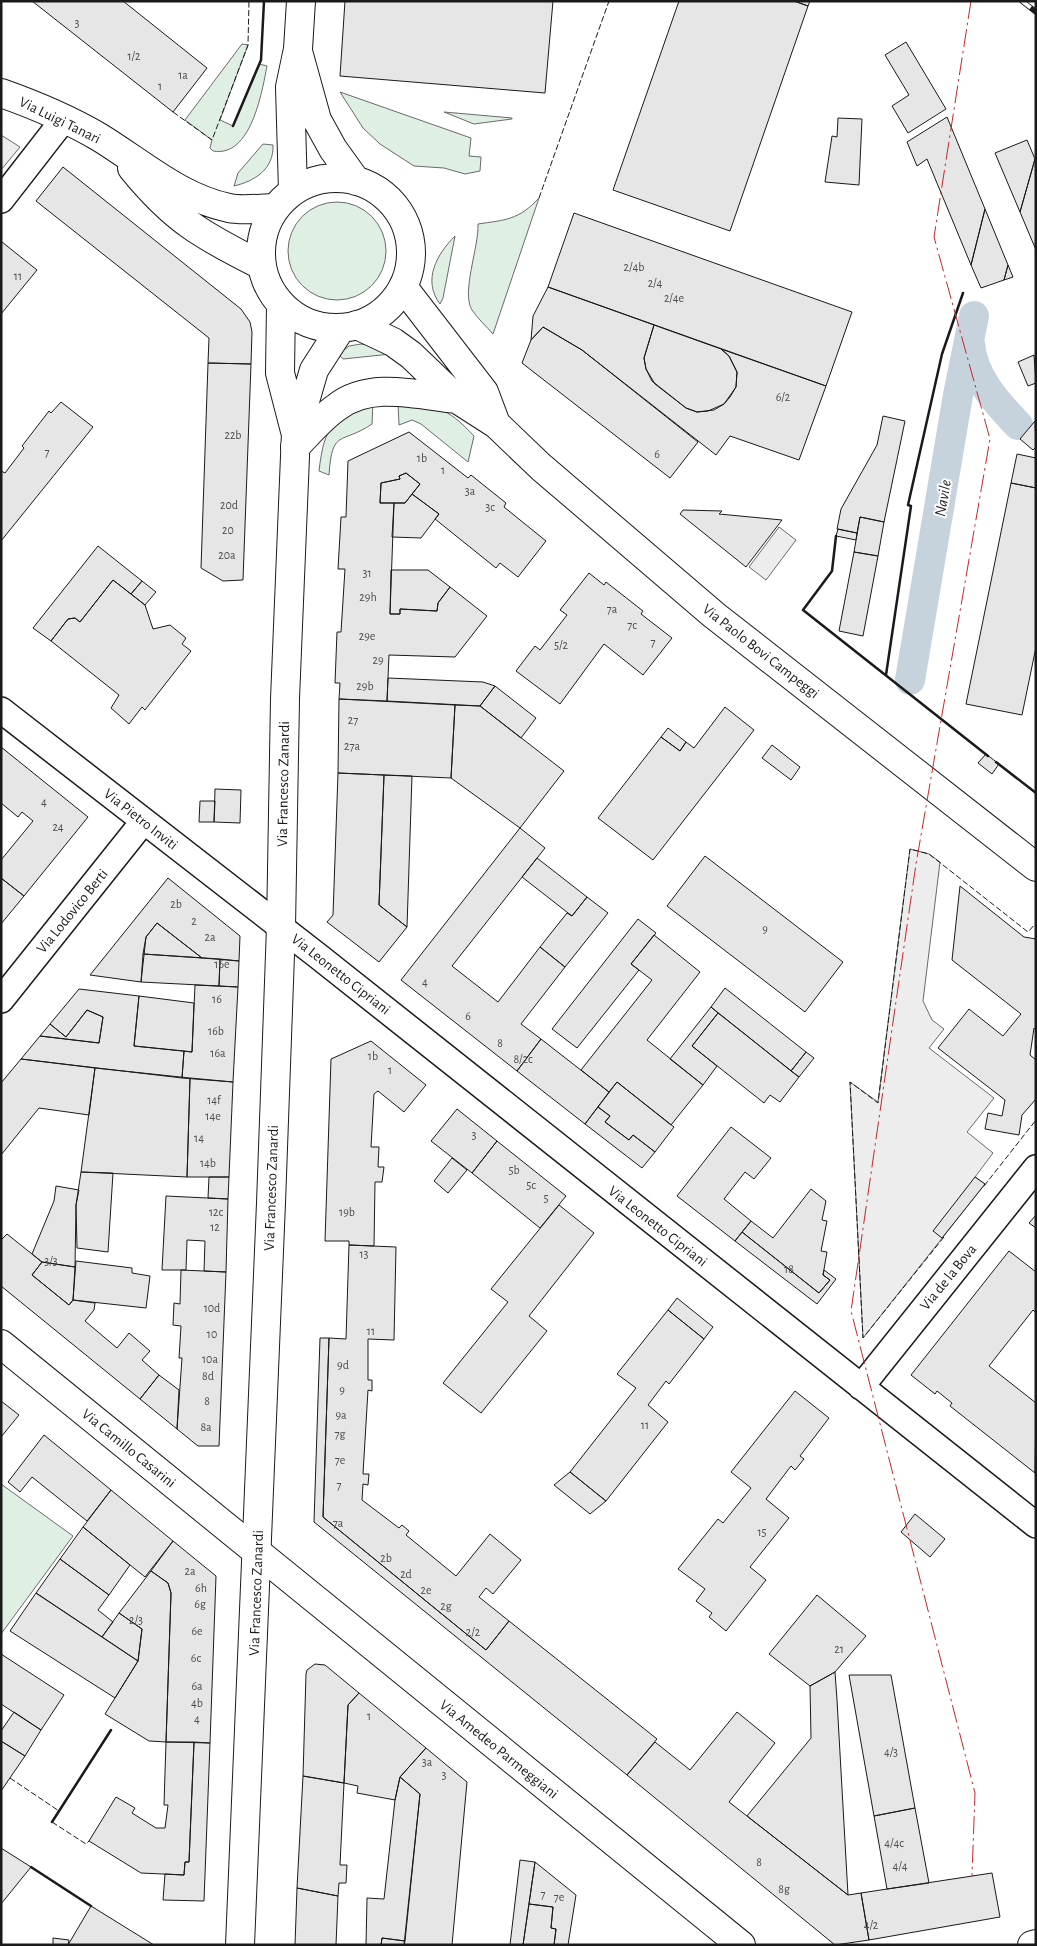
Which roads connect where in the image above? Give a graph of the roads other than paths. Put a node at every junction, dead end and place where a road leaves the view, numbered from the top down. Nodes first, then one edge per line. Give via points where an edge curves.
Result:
1 (301, 1) edge
2 (298, 49) junction
3 (1, 92) edge
4 (64, 119) junction
5 (117, 149) junction
6 (356, 181) junction
7 (1, 200) edge
8 (284, 200) junction
9 (262, 265) junction
10 (403, 287) junction
11 (281, 304) junction
12 (349, 327) junction
13 (457, 400) junction
14 (496, 424) junction
15 (295, 440) junction
16 (1, 710) edge
17 (144, 822) junction
18 (1036, 867) edge
19 (281, 927) junction
20 (1, 1000) edge
21 (1036, 1168) edge
22 (1, 1344) edge
23 (861, 1387) junction
24 (1036, 1525) edge
25 (258, 1552) junction
26 (1036, 1944) edge
27 (240, 1945) edge
28 (741, 1945) edge
29 (1032, 1945) edge

1 - 2 street
2 - 6 street via 317,120
2 - 8 street via 290,87
3 - 4 street, Via Luigi Tanari
4 - 5 street, Via Luigi Tanari
4 - 7 street
5 - 8 street, Via Luigi Tanari via 172,184 214,204 231,209
5 - 9 street, Via Luigi Tanari via 155,196 181,220 202,235
6 - 8 street via 323,179
6 - 10 street via 385,196 407,229 411,258
8 - 9 street via 261,241
9 - 11 street via 268,286
10 - 12 street via 384,311
10 - 14 street, Via Paolo Bovi Campeggi via 484,392
11 - 12 street via 294,316 309,323
11 - 15 street, Via Francesco Zanardi via 280,372
12 - 13 street, Via Paolo Bovi Campeggi via 393,342
12 - 15 street, Via Francesco Zanardi via 314,370
13 - 14 street, Via Paolo Bovi Campeggi
13 - 15 street, Via Paolo Bovi Campeggi via 384,391 352,397
14 - 18 street, Via Paolo Bovi Campeggi via 541,467 714,615
15 - 19 street, Via Francesco Zanardi via 284,699
16 - 17 street, Via Pietro Inviti
17 - 19 street, Via Pietro Inviti
17 - 20 street, Via Lodovico Berti
19 - 23 street, Via Leonetto Cipriani
19 - 25 street, Via Francesco Zanardi
21 - 23 street, Via de la Bova
22 - 25 street, Via Camillo Casarini
23 - 24 street, Via Leonetto Cipriani
25 - 27 street, Via Francesco Zanardi
25 - 28 street, Via Amedeo Parmeggiani
26 - 29 street

